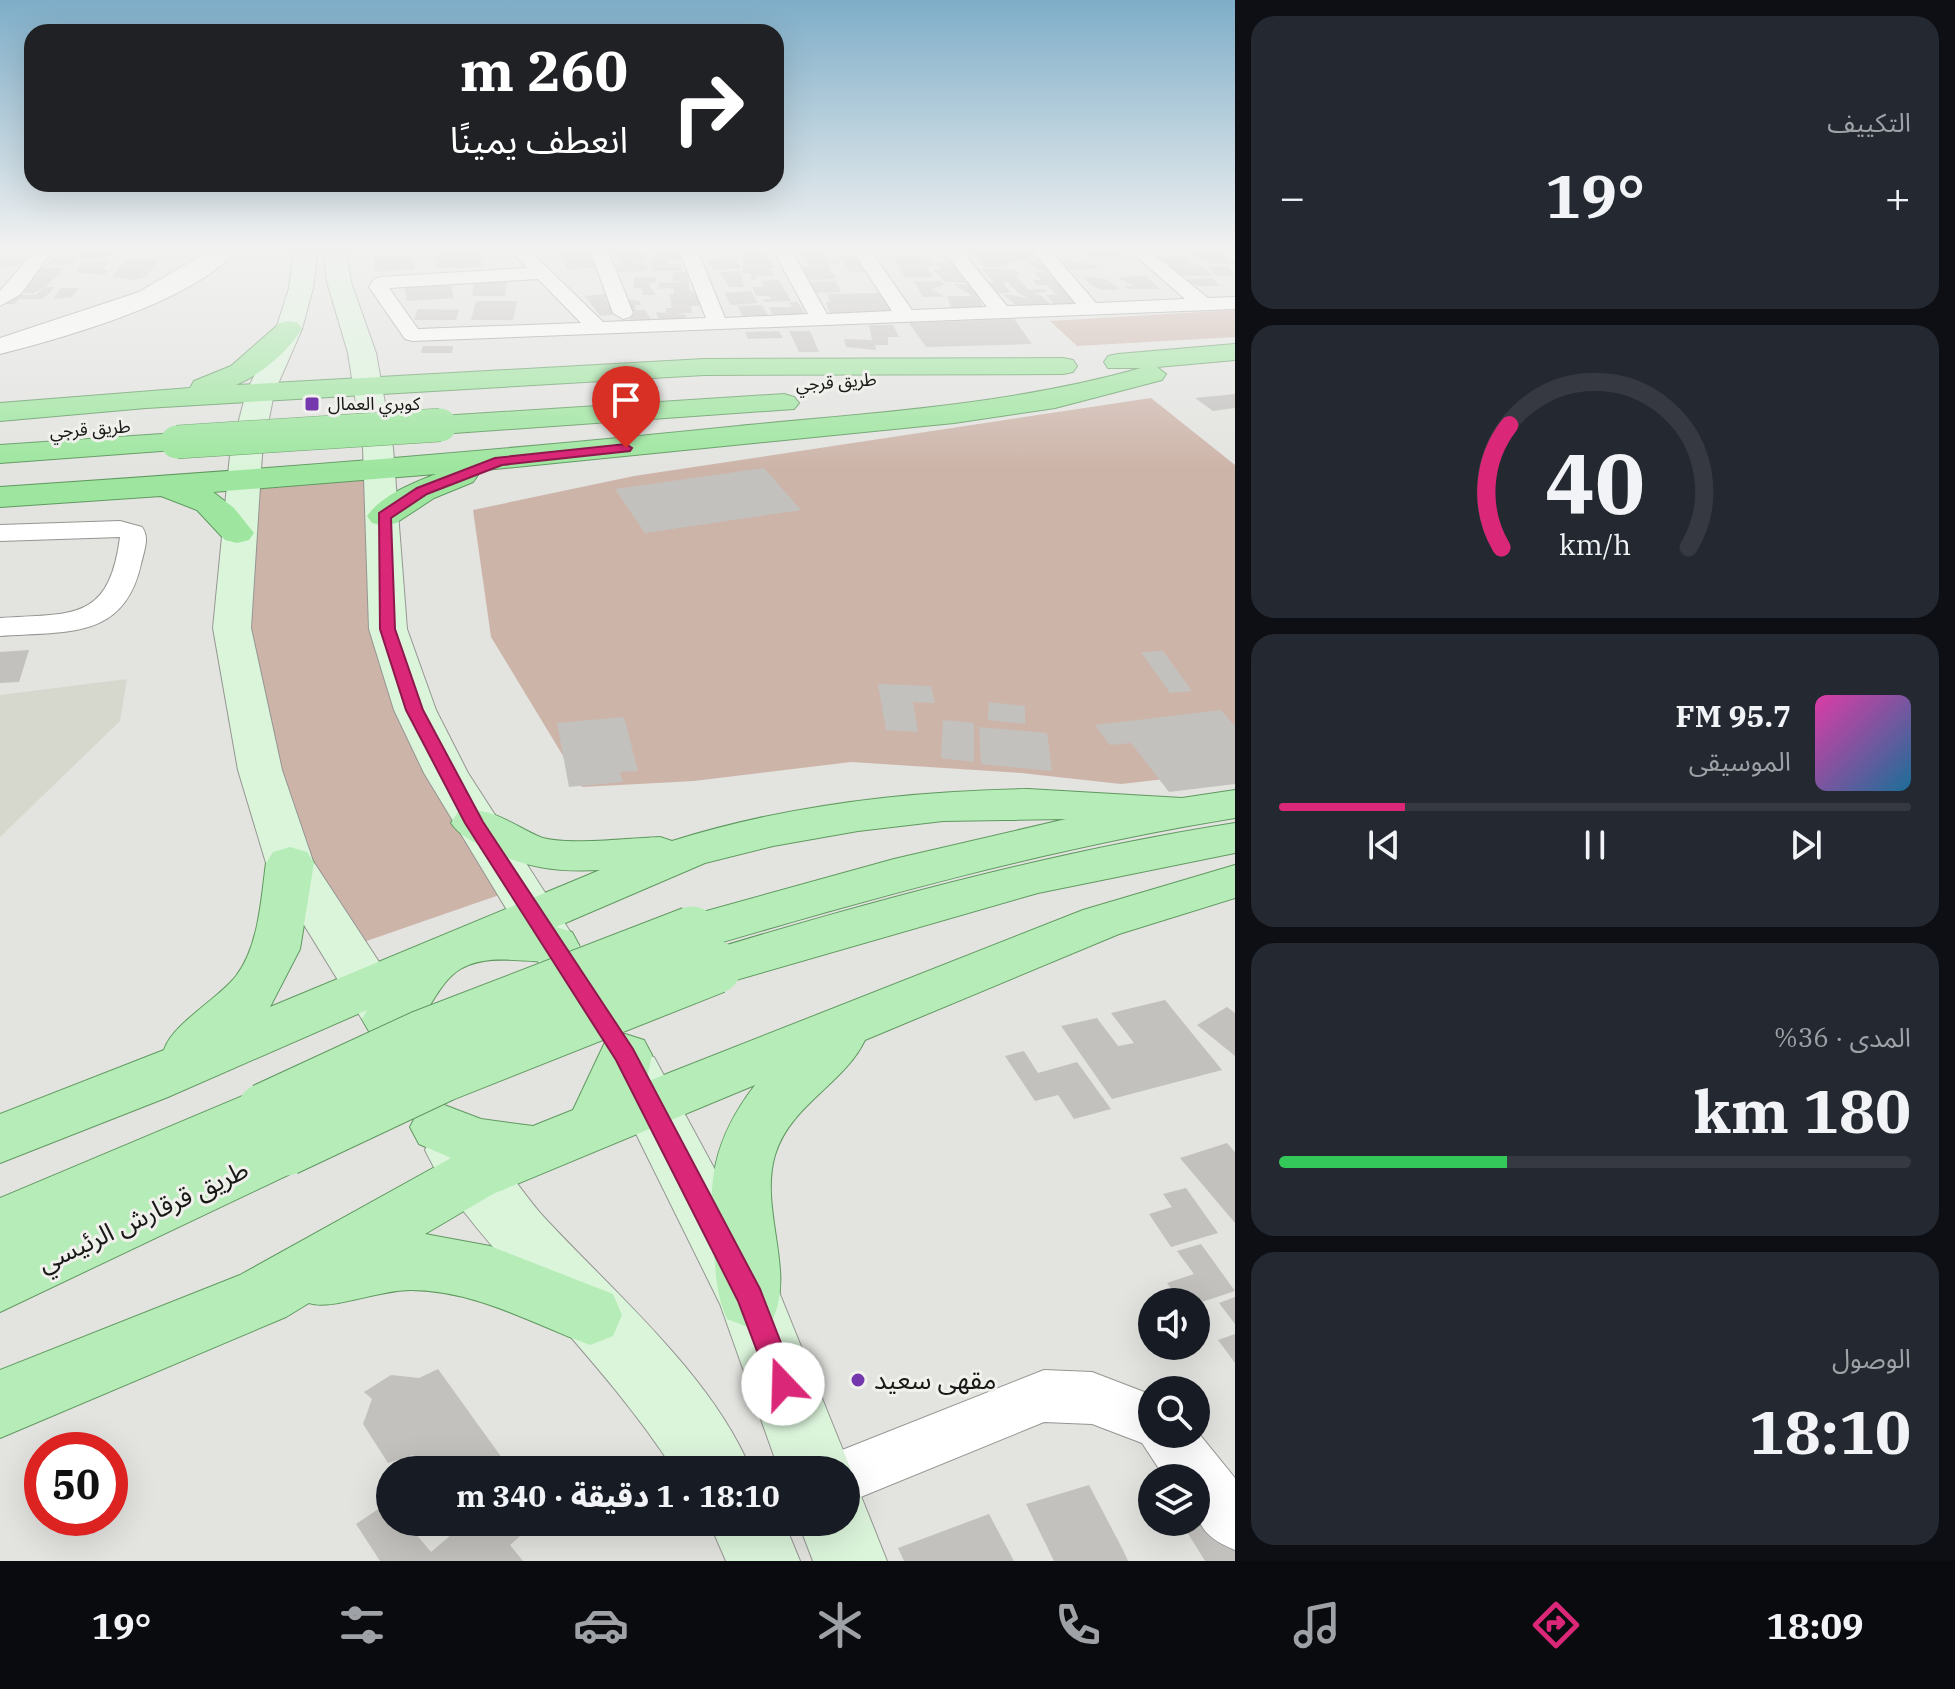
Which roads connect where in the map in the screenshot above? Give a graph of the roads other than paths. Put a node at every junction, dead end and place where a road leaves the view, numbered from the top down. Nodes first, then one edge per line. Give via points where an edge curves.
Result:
1 (74, 323) edge
2 (291, 323) edge
3 (352, 323) edge
4 (404, 323) edge
5 (592, 323) edge
6 (738, 323) edge
7 (718, 324) joint
8 (598, 328) junction
9 (289, 329) junction
10 (0, 346) edge
11 (1235, 352) edge
12 (362, 353) junction
13 (1063, 366) junction
14 (1235, 367) edge
15 (1152, 374) junction
16 (493, 378) junction
17 (368, 391) junction
18 (146, 399) junction
19 (258, 399) junction
20 (0, 412) edge
21 (438, 416) junction
22 (179, 432) junction
23 (0, 436) edge
24 (0, 454) edge
25 (378, 459) junction
26 (500, 461) junction
27 (244, 468) junction
28 (162, 487) junction
29 (0, 497) edge
30 (384, 516) junction
31 (0, 533) edge
32 (237, 533) junction
33 (0, 627) edge
34 (1235, 804) edge
35 (1181, 812) junction
36 (474, 823) junction
37 (1235, 838) edge
38 (690, 851) junction
39 (290, 863) junction
40 (1235, 881) edge
41 (545, 930) junction
42 (704, 950) junction
43 (379, 1003) junction
44 (860, 1020) junction
45 (625, 1055) junction
46 (148, 1081) junction
47 (649, 1106) junction
48 (439, 1127) junction
49 (593, 1128) junction
50 (275, 1129) junction
51 (0, 1139) edge
52 (541, 1150) junction
53 (472, 1176) junction
54 (0, 1226) edge
55 (0, 1283) edge
56 (263, 1296) junction
57 (750, 1298) junction
58 (590, 1315) junction
59 (0, 1404) edge
60 (1138, 1416) edge
61 (1176, 1448) edge
62 (706, 1456) edge
63 (810, 1456) edge
64 (860, 1469) edge
65 (1235, 1522) edge
66 (752, 1536) edge
67 (840, 1536) edge
68 (763, 1561) edge
69 (850, 1561) edge

1 - 10 street
2 - 9 main road
3 - 12 main road
4 - 8 street via 412,335
5 - 8 street
6 - 7 street
7 - 8 street
9 - 18 highway via 262,360 237,377
9 - 19 main road
11 - 13 highway, طريق قرجي
12 - 16 highway via 408,371
12 - 17 main road
13 - 16 highway via 786,364
13 - 21 highway, طريق قرجي
14 - 15 highway, طريق قرجي
15 - 21 highway, طريق قرجي
15 - 26 highway via 1097,392 975,410
16 - 17 highway
17 - 19 highway via 294,390
17 - 25 main road
18 - 19 highway
18 - 20 highway
19 - 27 main road
21 - 22 highway, bridge
22 - 23 highway, طريق قرجي
22 - 24 highway, طريق قرجي
25 - 26 highway
25 - 27 highway via 334,474 298,476
25 - 30 main road
26 - 30 highway via 422,491
27 - 28 highway
27 - 32 main road
28 - 29 highway
28 - 32 highway via 219,508
30 - 36 main road via 388,629 415,710
31 - 33 street via 133,533 114,601 103,611 78,620
32 - 39 main road via 232,628 260,770
34 - 35 main road
35 - 38 main road via 1029,803 953,806 774,829
35 - 42 main road via 852,886
36 - 38 main road via 530,851 553,856
36 - 41 main road
37 - 42 main road via 1037,878 879,918
38 - 41 main road
39 - 43 main road
39 - 46 main road via 281,933 268,973 215,1030
40 - 44 main road via 1101,922
41 - 43 main road via 453,952
41 - 45 main road
42 - 50 main road, bridge via 443,1075
43 - 46 main road
43 - 48 main road
44 - 47 main road
44 - 57 main road via 794,1079 756,1125 740,1178
45 - 47 main road
45 - 49 main road via 618,1081
46 - 51 main road
47 - 49 main road
47 - 57 main road
48 - 52 main road via 476,1143
48 - 53 main road
49 - 52 main road
50 - 54 main road, طريق قرقارش الرئيسي
50 - 55 main road, طريق قرقارش الرئيسي
52 - 53 main road
53 - 56 main road
53 - 58 main road
56 - 58 main road via 381,1263 442,1261 490,1272
56 - 59 main road
57 - 63 main road
58 - 62 main road via 685,1421
60 - 64 street via 1092,1398 1044,1396
61 - 65 street
66 - 68 main road
67 - 69 main road

